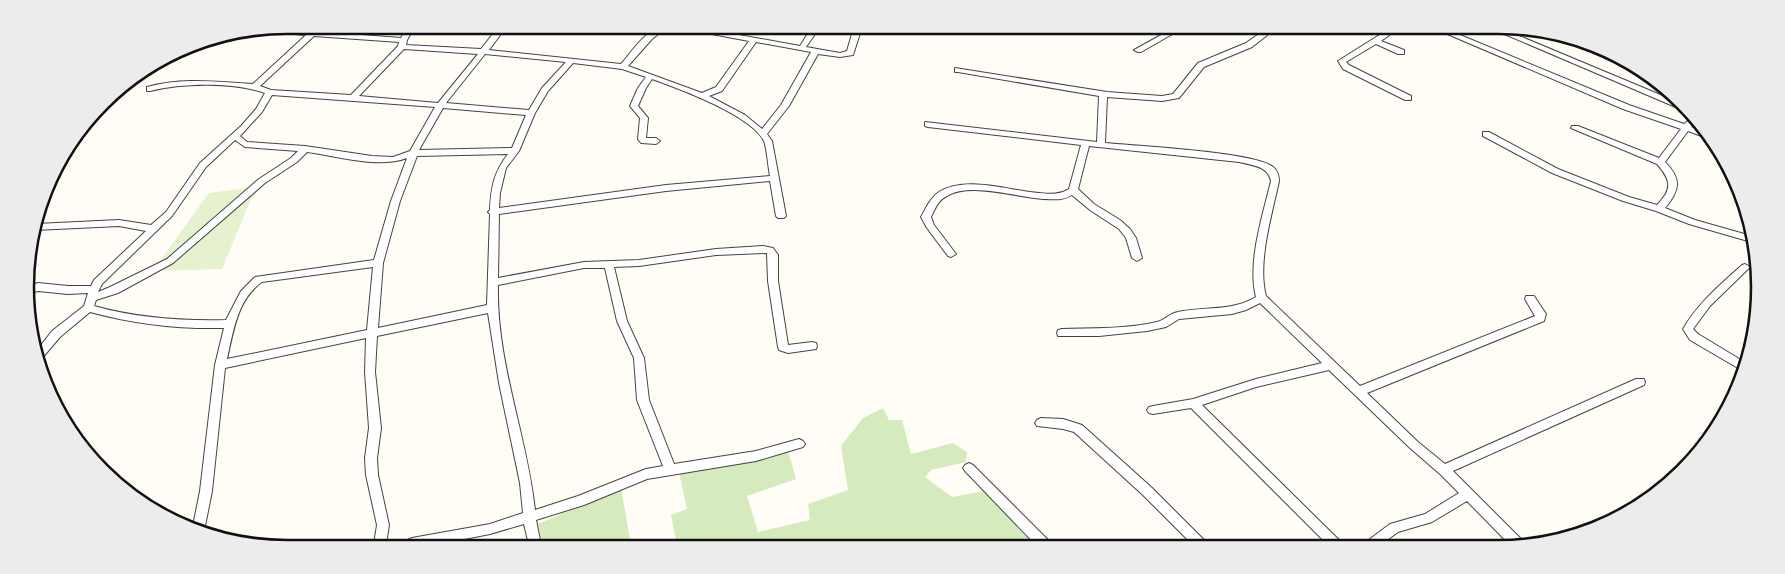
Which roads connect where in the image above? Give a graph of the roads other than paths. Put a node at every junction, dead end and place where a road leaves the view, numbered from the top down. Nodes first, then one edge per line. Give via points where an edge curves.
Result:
1 (301, 34) edge
2 (407, 34) edge
3 (497, 34) edge
4 (653, 34) edge
5 (725, 34) edge
6 (811, 34) edge
7 (856, 34) edge
8 (1168, 34) edge
9 (1264, 34) edge
10 (1388, 34) edge
11 (1451, 34) edge
12 (1508, 34) edge
13 (311, 35) junction
14 (754, 39) junction
15 (1375, 41) junction
16 (402, 43) junction
17 (802, 48) junction
18 (1138, 50) dead end
19 (816, 51) junction
20 (484, 52) junction
21 (1400, 52) dead end
22 (570, 62) junction
23 (623, 67) junction
24 (958, 70) dead end
25 (651, 76) junction
26 (255, 87) junction
27 (150, 89) dead end
28 (270, 92) junction
29 (1103, 94) junction
30 (703, 96) junction
31 (353, 98) junction
32 (1408, 98) dead end
33 (1670, 101) edge
34 (441, 104) junction
35 (531, 113) junction
36 (1690, 123) edge
37 (928, 124) dead end
38 (1685, 127) junction
39 (1575, 128) dead end
40 (1698, 132) edge
41 (763, 134) junction
42 (1486, 134) dead end
43 (235, 136) junction
44 (656, 141) dead end
45 (1086, 142) junction
46 (245, 144) junction
47 (1101, 145) junction
48 (305, 150) junction
49 (218, 151) junction
50 (515, 151) junction
51 (414, 153) junction
52 (1660, 162) junction
53 (774, 178) junction
54 (1073, 190) junction
55 (1659, 209) junction
56 (493, 212) junction
57 (781, 216) dead end
58 (41, 226) edge
59 (154, 229) junction
60 (1746, 237) edge
61 (951, 254) dead end
62 (1137, 258) dead end
63 (378, 263) junction
64 (609, 265) junction
65 (1746, 267) dead end
66 (492, 283) junction
67 (34, 288) edge
68 (93, 293) junction
69 (1261, 298) junction
70 (1530, 299) dead end
71 (88, 308) junction
72 (492, 308) junction
73 (230, 324) junction
74 (372, 332) junction
75 (1062, 332) dead end
76 (812, 346) dead end
77 (42, 352) edge
78 (1739, 364) edge
79 (220, 365) junction
80 (1331, 365) junction
81 (1640, 382) dead end
82 (1360, 391) junction
83 (1193, 403) junction
84 (1153, 410) dead end
85 (1041, 423) dead end
86 (799, 444) dead end
87 (670, 468) junction
88 (969, 468) dead end
89 (1444, 470) junction
90 (1467, 494) junction
91 (529, 516) junction
92 (200, 525) edge
93 (380, 540) edge
94 (433, 540) edge
95 (534, 540) edge
96 (1040, 540) edge
97 (1196, 540) edge
98 (1331, 540) edge
99 (1378, 540) edge
100 (1514, 540) edge

1 - 13 street
2 - 16 street
3 - 20 street
4 - 23 street
5 - 14 street
6 - 17 street
7 - 19 street via 850,53 840,55
8 - 18 street
9 - 29 street via 1249,45 1201,65 1171,99
10 - 15 street
11 - 38 street via 1626,108
12 - 33 street
13 - 16 street
13 - 26 street
14 - 17 street
14 - 30 street via 719,88
15 - 21 street
15 - 32 street via 1345,58 1343,64
16 - 20 street
16 - 31 street
17 - 19 street
19 - 41 street via 785,106
20 - 22 street
20 - 34 street
22 - 23 street
22 - 35 street via 545,90
23 - 25 street
24 - 29 street
25 - 30 street
25 - 44 street via 634,106 644,118 642,139
26 - 27 street via 204,82 171,83
26 - 28 street
28 - 31 street
28 - 43 street via 259,110
29 - 47 street
30 - 41 street via 752,124
31 - 34 street
34 - 35 street
34 - 51 street
35 - 50 street
36 - 38 street
37 - 45 street
38 - 40 street
38 - 52 street
39 - 52 street
41 - 53 street via 768,141
42 - 55 street via 1555,171 1610,194
43 - 46 street
43 - 49 street
45 - 47 street
45 - 54 street
46 - 48 street
46 - 49 street
47 - 69 street via 1239,159 1270,169 1275,181 1259,262 1257,291
48 - 51 street via 394,160
48 - 68 street via 262,181 170,261 114,290
49 - 59 street via 204,165 177,205
50 - 51 street
50 - 56 street via 502,168
51 - 63 street via 395,202
52 - 55 street via 1672,176 1674,184 1665,204
53 - 56 street via 666,188
53 - 57 street
54 - 61 street via 1062,197 969,186 948,191 936,198 926,217
54 - 62 street via 1092,207 1121,225 1134,242
55 - 60 street
56 - 66 street
58 - 59 street via 118,223
59 - 68 street via 108,272
63 - 73 street via 259,280 249,285
63 - 74 street
64 - 66 street via 584,265
64 - 76 street via 716,252 770,250 783,347
64 - 87 street via 622,321 639,358 643,400
65 - 78 street via 1711,299 1688,329 1694,337
66 - 72 street
67 - 68 street
68 - 71 street
69 - 75 street via 1240,308 1176,316 1157,326
69 - 80 street
70 - 82 street via 1541,314 1540,318
71 - 73 street via 116,317 154,323
71 - 77 street via 56,334
72 - 74 street
72 - 91 street via 526,484
73 - 79 street
74 - 79 street
74 - 93 street via 370,372 375,428 370,458 382,525
79 - 92 street
80 - 82 street
80 - 83 street via 1256,383
81 - 89 street
82 - 89 street
83 - 84 street
83 - 98 street
85 - 97 street via 1078,428
86 - 87 street via 756,456
87 - 91 street
88 - 96 street
89 - 90 street
90 - 99 street via 1428,518 1394,528
90 - 100 street
91 - 94 street via 490,529
91 - 95 street

